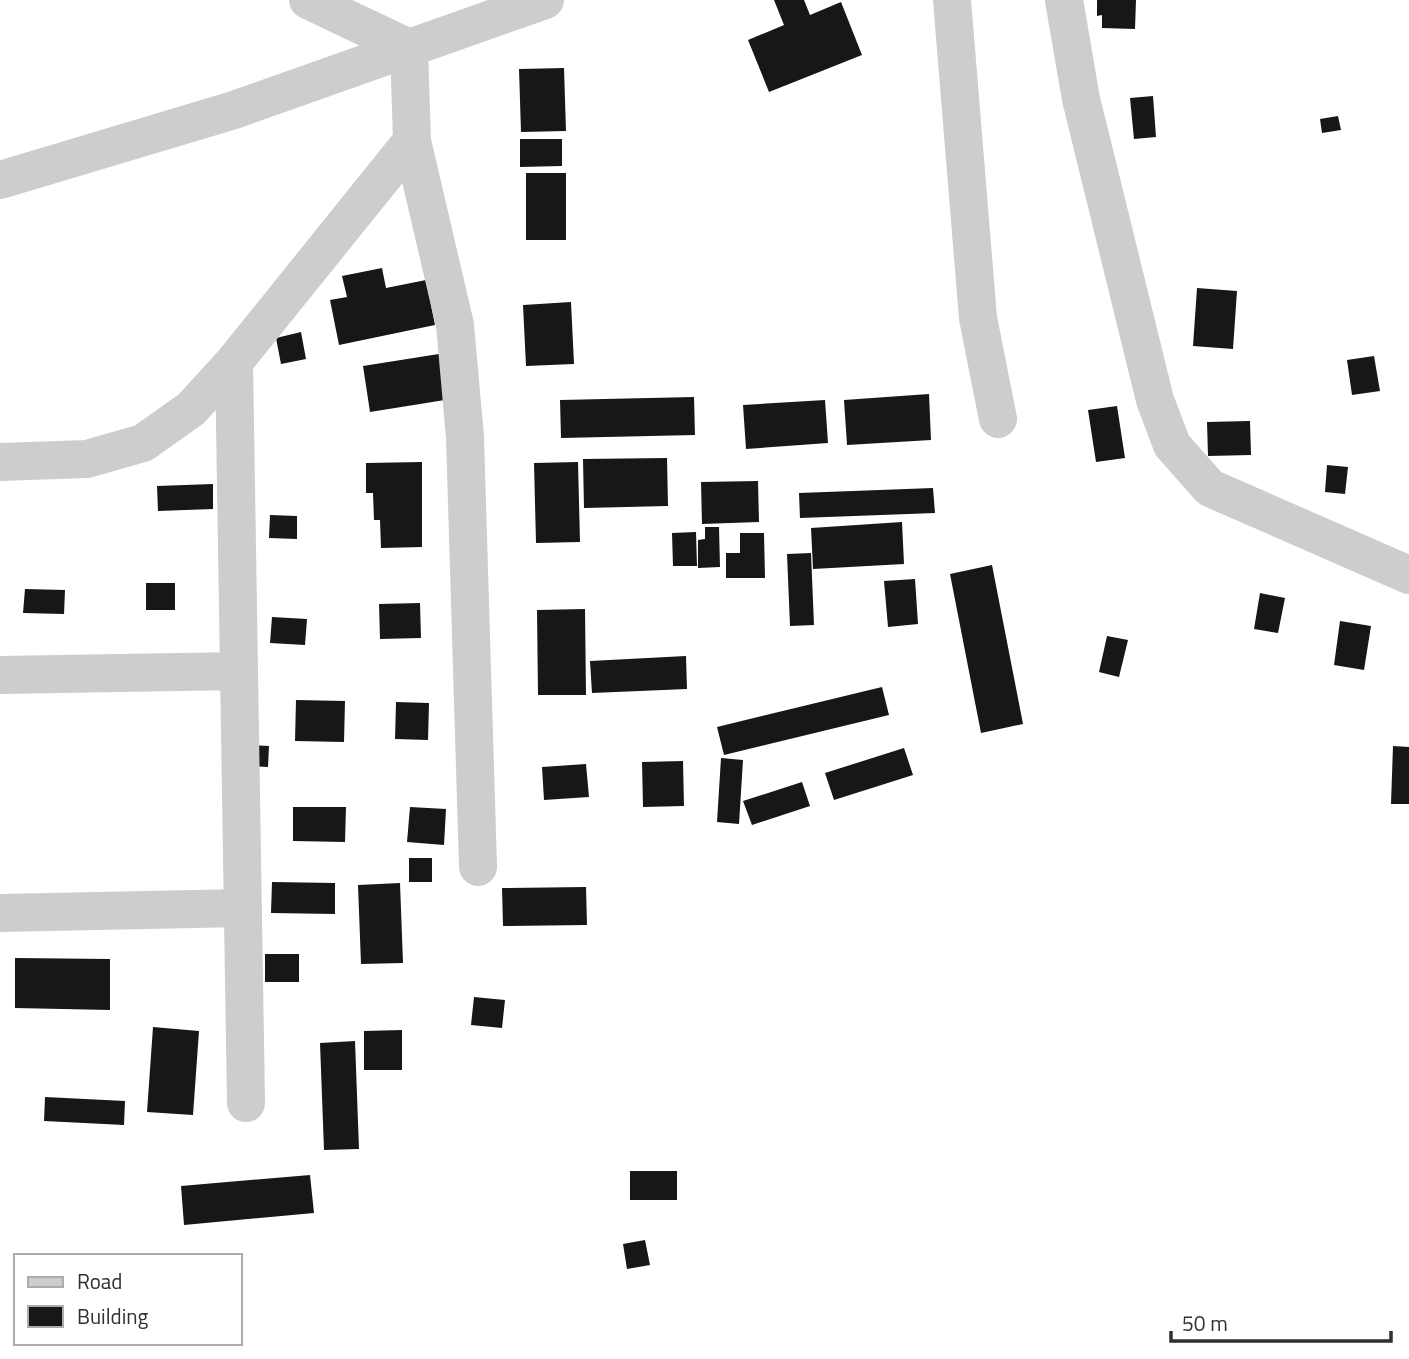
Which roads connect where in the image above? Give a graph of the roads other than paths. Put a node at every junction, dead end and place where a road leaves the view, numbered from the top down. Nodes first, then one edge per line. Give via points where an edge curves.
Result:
1 (308, 0) edge
2 (545, 0) edge
3 (952, 0) edge
4 (1064, 0) edge
5 (409, 48) junction
6 (412, 141) junction
7 (0, 180) edge
8 (234, 362) junction
9 (998, 419) dead end
10 (0, 463) edge
11 (1409, 575) edge
12 (239, 671) junction
13 (0, 676) edge
14 (478, 867) dead end
15 (243, 908) junction
16 (0, 913) edge
17 (246, 1103) dead end

1 - 5 street
2 - 5 street
3 - 9 street via 978,318
4 - 11 street via 1081,99 1155,400 1172,445 1210,488
5 - 6 street
5 - 7 street via 234,110
6 - 8 street
6 - 14 street via 455,325 465,437
8 - 10 street via 191,409 143,443 87,459
8 - 12 street
12 - 13 street
12 - 15 street
15 - 16 street
15 - 17 street

